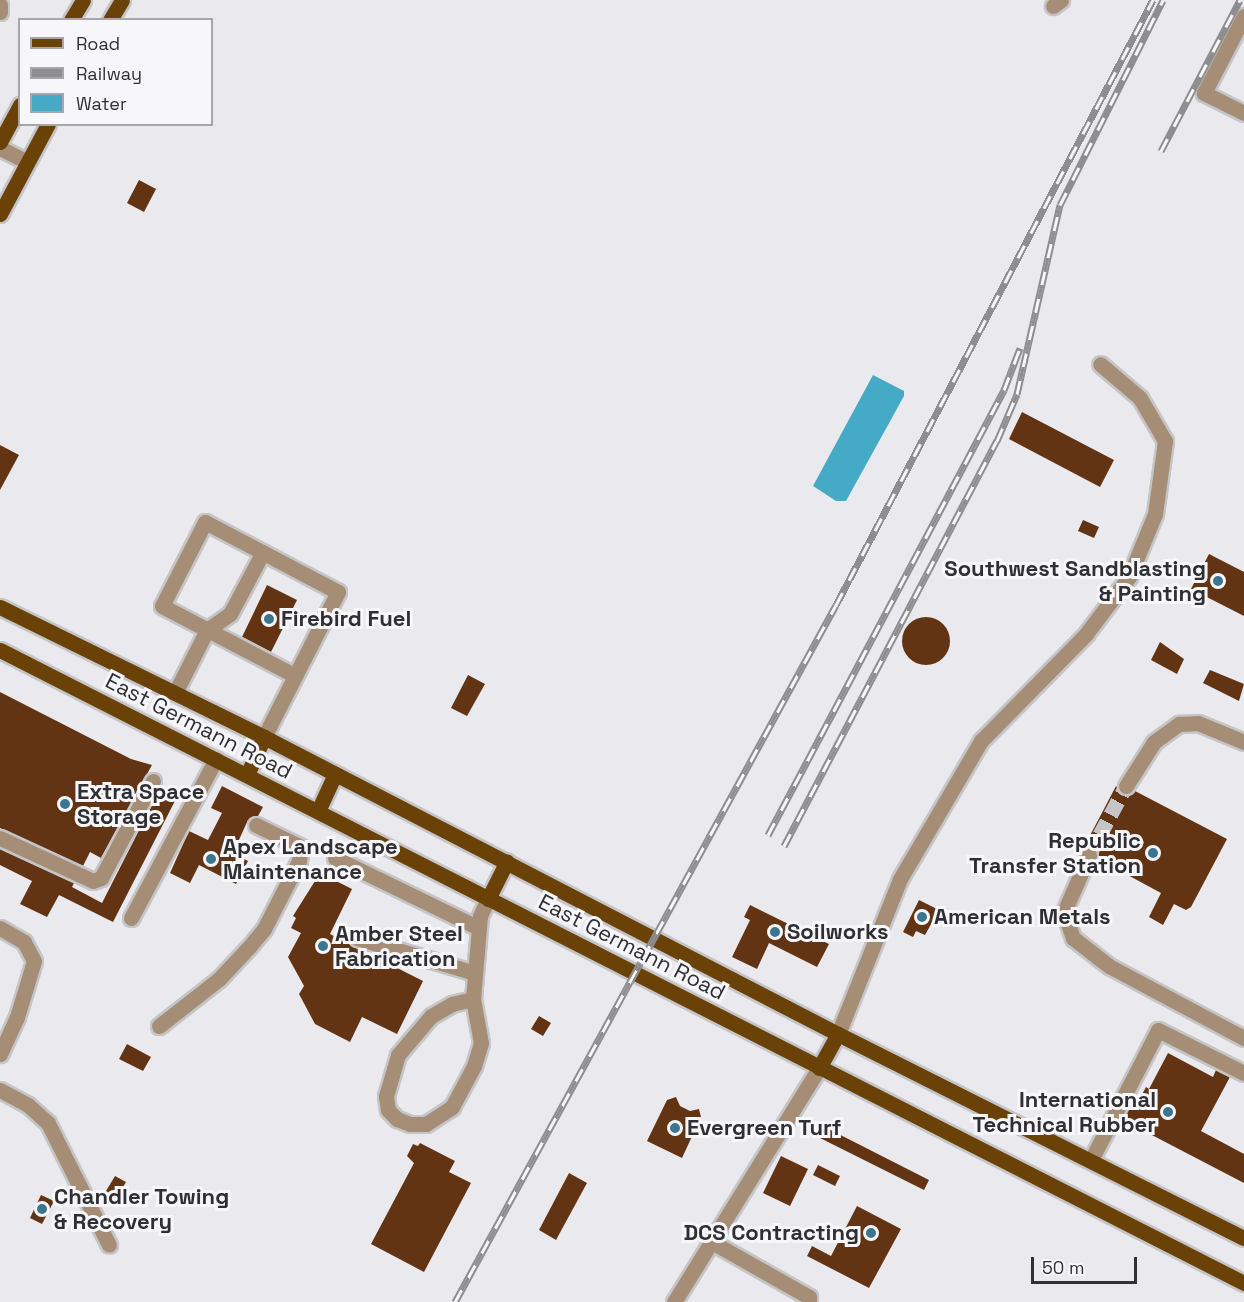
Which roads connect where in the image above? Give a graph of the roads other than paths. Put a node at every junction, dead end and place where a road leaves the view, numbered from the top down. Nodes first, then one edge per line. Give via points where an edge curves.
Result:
1 (83, 0) edge
2 (122, 0) edge
3 (0, 5) edge
4 (0, 12) edge
5 (1244, 16) edge
6 (72, 18) edge
7 (111, 18) edge
8 (18, 109) edge
9 (1244, 113) edge
10 (47, 126) edge
11 (0, 142) edge
12 (0, 148) edge
13 (27, 162) junction
14 (0, 214) edge
15 (1100, 364) dead end
16 (263, 552) junction
17 (0, 607) edge
18 (207, 630) junction
19 (0, 650) edge
20 (294, 675) junction
21 (175, 693) junction
22 (264, 737) junction
23 (1244, 742) edge
24 (216, 759) junction
25 (335, 774) junction
26 (247, 775) junction
27 (153, 781) dead end
28 (1126, 786) tunnel mouth
29 (318, 811) junction
30 (256, 825) dead end
31 (0, 838) edge
32 (1089, 855) tunnel mouth
33 (335, 858) dead end
34 (507, 861) junction
35 (488, 898) junction
36 (131, 918) dead end
37 (0, 928) edge
38 (479, 928) junction
39 (357, 938) dead end
40 (475, 973) junction
41 (473, 999) junction
42 (159, 1026) dead end
43 (838, 1034) junction
44 (1244, 1038) edge
45 (0, 1054) edge
46 (819, 1068) junction
47 (1244, 1073) edge
48 (0, 1090) edge
49 (1091, 1160) junction
50 (1242, 1233) edge
51 (710, 1241) junction
52 (110, 1245) dead end
53 (1244, 1282) edge
54 (674, 1302) edge
55 (809, 1302) edge

1 - 6 main road
2 - 7 main road
3 - 4 street
5 - 9 street via 1204,93
8 - 11 main road
10 - 13 main road
12 - 13 street
13 - 14 main road
15 - 43 street via 1140,398 1165,441 1155,514 1129,577 1086,634 981,741 900,879
16 - 18 street via 230,614
16 - 18 street via 205,522 162,606
16 - 20 street via 339,592
17 - 21 main road, East Germann Road
18 - 20 street
18 - 21 street
19 - 24 main road, East Germann Road
20 - 22 street
21 - 22 main road, East Germann Road
22 - 25 main road, East Germann Road
22 - 26 main road
23 - 28 street via 1198,723 1179,724 1154,742
24 - 26 main road, East Germann Road
24 - 36 street
25 - 29 main road
25 - 34 main road, East Germann Road
26 - 29 main road, East Germann Road
27 - 31 street via 101,878 93,881
29 - 35 main road, East Germann Road
30 - 42 street via 301,847 299,861 264,929 249,947 219,979
32 - 44 street via 1064,912 1073,938 1109,966
33 - 38 street
34 - 35 main road
34 - 43 main road, East Germann Road
35 - 38 street
35 - 46 main road, East Germann Road
37 - 45 street via 24,942 34,961 17,1017
38 - 40 street
39 - 40 street
40 - 41 street
41 - 41 street via 481,1043 474,1066 452,1107 426,1124 397,1119 388,1110 386,1096 398,1056 431,1016
43 - 46 main road
43 - 49 main road, East Germann Road
46 - 51 street
46 - 53 main road, East Germann Road
47 - 49 street via 1158,1030
48 - 52 street via 28,1105 48,1123
49 - 50 main road, East Germann Road
51 - 54 street
51 - 55 street via 809,1297

